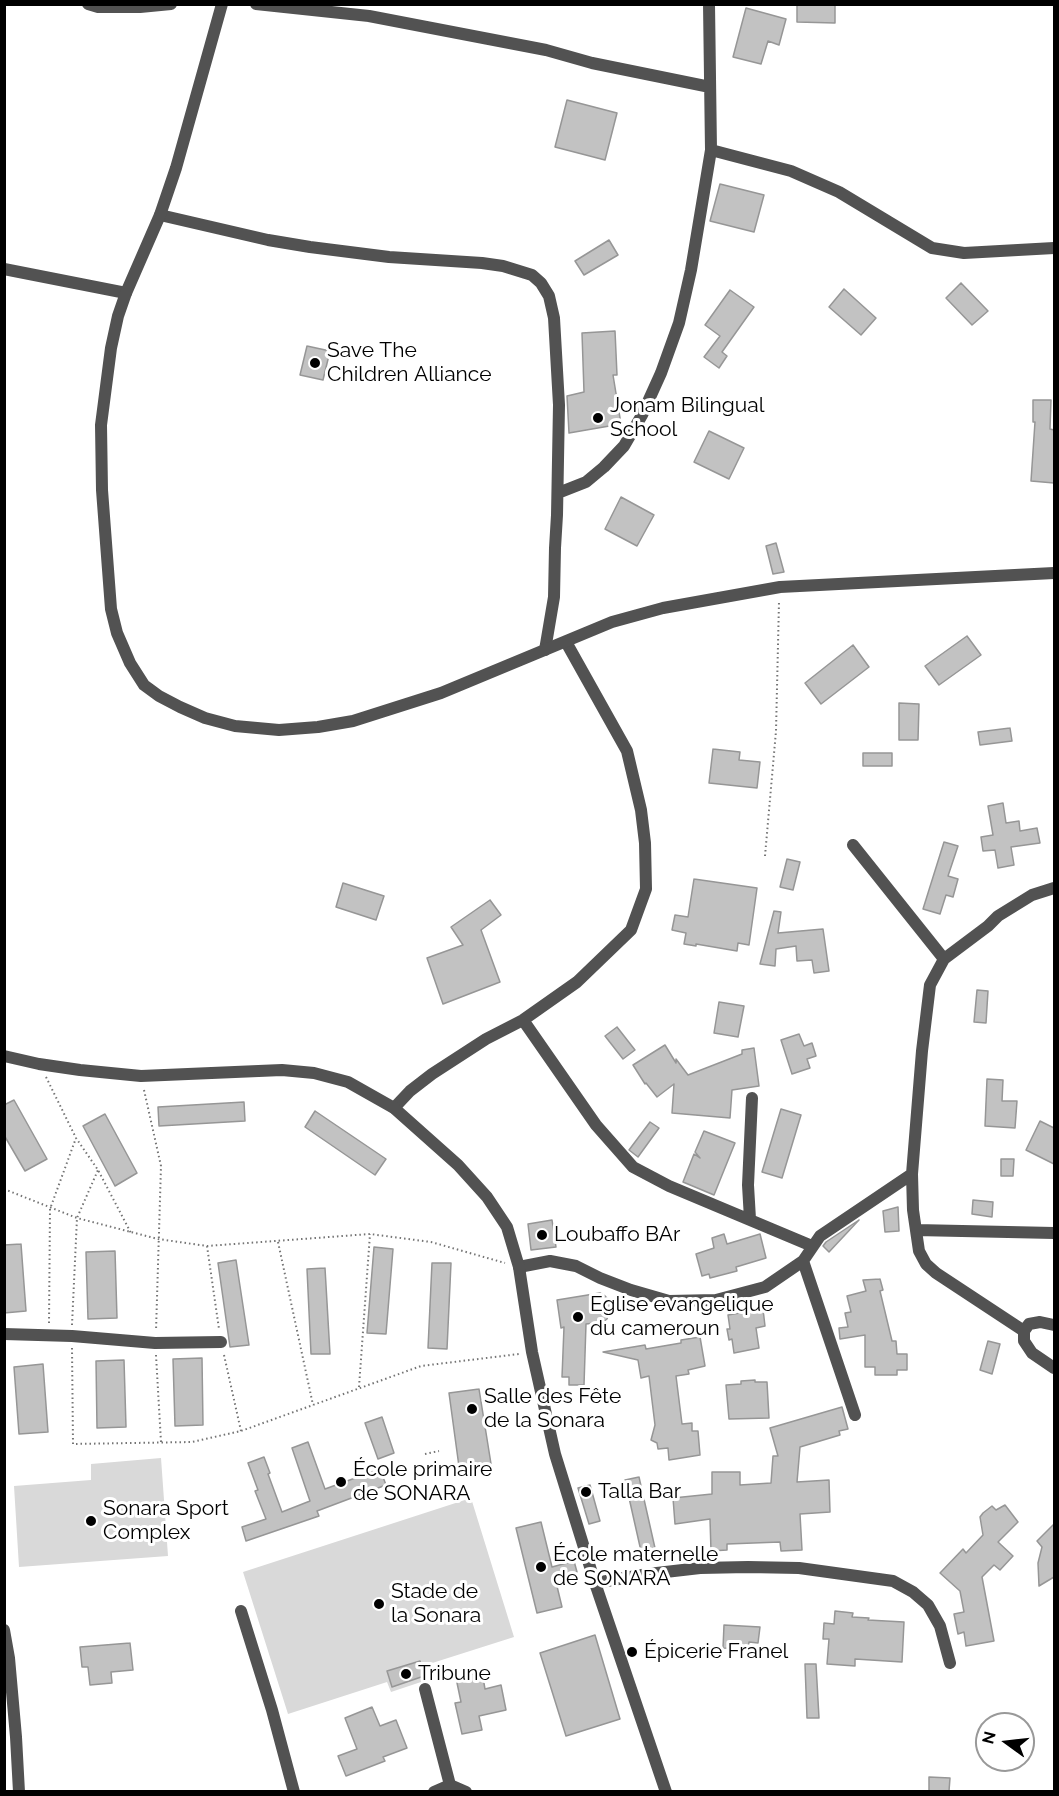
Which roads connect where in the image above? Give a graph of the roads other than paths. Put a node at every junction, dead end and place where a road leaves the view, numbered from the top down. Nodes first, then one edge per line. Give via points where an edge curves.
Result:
1 (88, 4) edge
2 (171, 4) edge
3 (222, 4) edge
4 (256, 4) edge
5 (709, 4) edge
6 (710, 87) junction
7 (711, 150) junction
8 (160, 215) junction
9 (1054, 248) edge
10 (4, 269) edge
11 (126, 293) junction
12 (558, 493) junction
13 (1054, 573) edge
14 (566, 642) junction
15 (544, 650) junction
16 (853, 845) dead end
17 (1054, 888) edge
18 (944, 959) junction
19 (524, 1020) junction
20 (4, 1056) edge
21 (752, 1098) dead end
22 (394, 1108) junction
23 (912, 1174) junction
24 (750, 1219) junction
25 (916, 1230) junction
26 (1054, 1233) edge
27 (812, 1246) junction
28 (803, 1261) junction
29 (519, 1267) junction
30 (1054, 1324) edge
31 (1024, 1331) junction
32 (4, 1334) edge
33 (221, 1342) dead end
34 (1054, 1368) edge
35 (855, 1415) dead end
36 (595, 1583) junction
37 (241, 1611) dead end
38 (4, 1630) edge
39 (7, 1659) edge
40 (950, 1663) dead end
41 (425, 1689) dead end
42 (450, 1785) junction
43 (19, 1791) edge
44 (294, 1791) edge
45 (434, 1791) edge
46 (466, 1791) edge
47 (666, 1791) edge

1 - 2 street
3 - 8 street
4 - 6 street via 380,18
5 - 6 street
6 - 7 street
7 - 9 street via 790,171 839,192 932,248 964,253
7 - 12 street via 691,270 679,323 661,373 624,446 586,482
8 - 11 street
8 - 12 street via 268,240 389,257 482,263 532,275 549,296 554,318 559,405
10 - 11 street
11 - 15 street via 111,348 100,425 102,490 106,563 115,625 130,663 144,685 180,707 235,726 279,730 318,727 353,721 432,696
12 - 15 street via 554,597
13 - 14 street via 780,587 635,615
14 - 15 street
14 - 19 street via 627,751 641,810 646,889 631,930 577,982
16 - 18 street
17 - 18 street via 1014,905
18 - 23 street via 930,985
19 - 22 street via 432,1074
19 - 24 street via 596,1125 633,1167
20 - 22 street via 141,1076 282,1070 314,1073 348,1082
21 - 24 street
22 - 29 street via 458,1165 487,1197 507,1227
23 - 25 street
23 - 27 street via 820,1236
24 - 27 street
25 - 26 street
25 - 31 street via 919,1251 926,1264
27 - 28 street
28 - 29 street via 765,1287 716,1300 669,1302 576,1266 550,1262
28 - 35 street
29 - 36 street via 532,1352 555,1454
30 - 31 street via 1029,1324
31 - 34 street via 1024,1341 1032,1353
32 - 33 street via 72,1335 155,1343
36 - 40 street via 690,1569 748,1567 799,1568 893,1581 928,1605 940,1626
36 - 47 street
37 - 44 street
38 - 39 street
39 - 43 street
41 - 42 street
42 - 45 street
42 - 46 street

